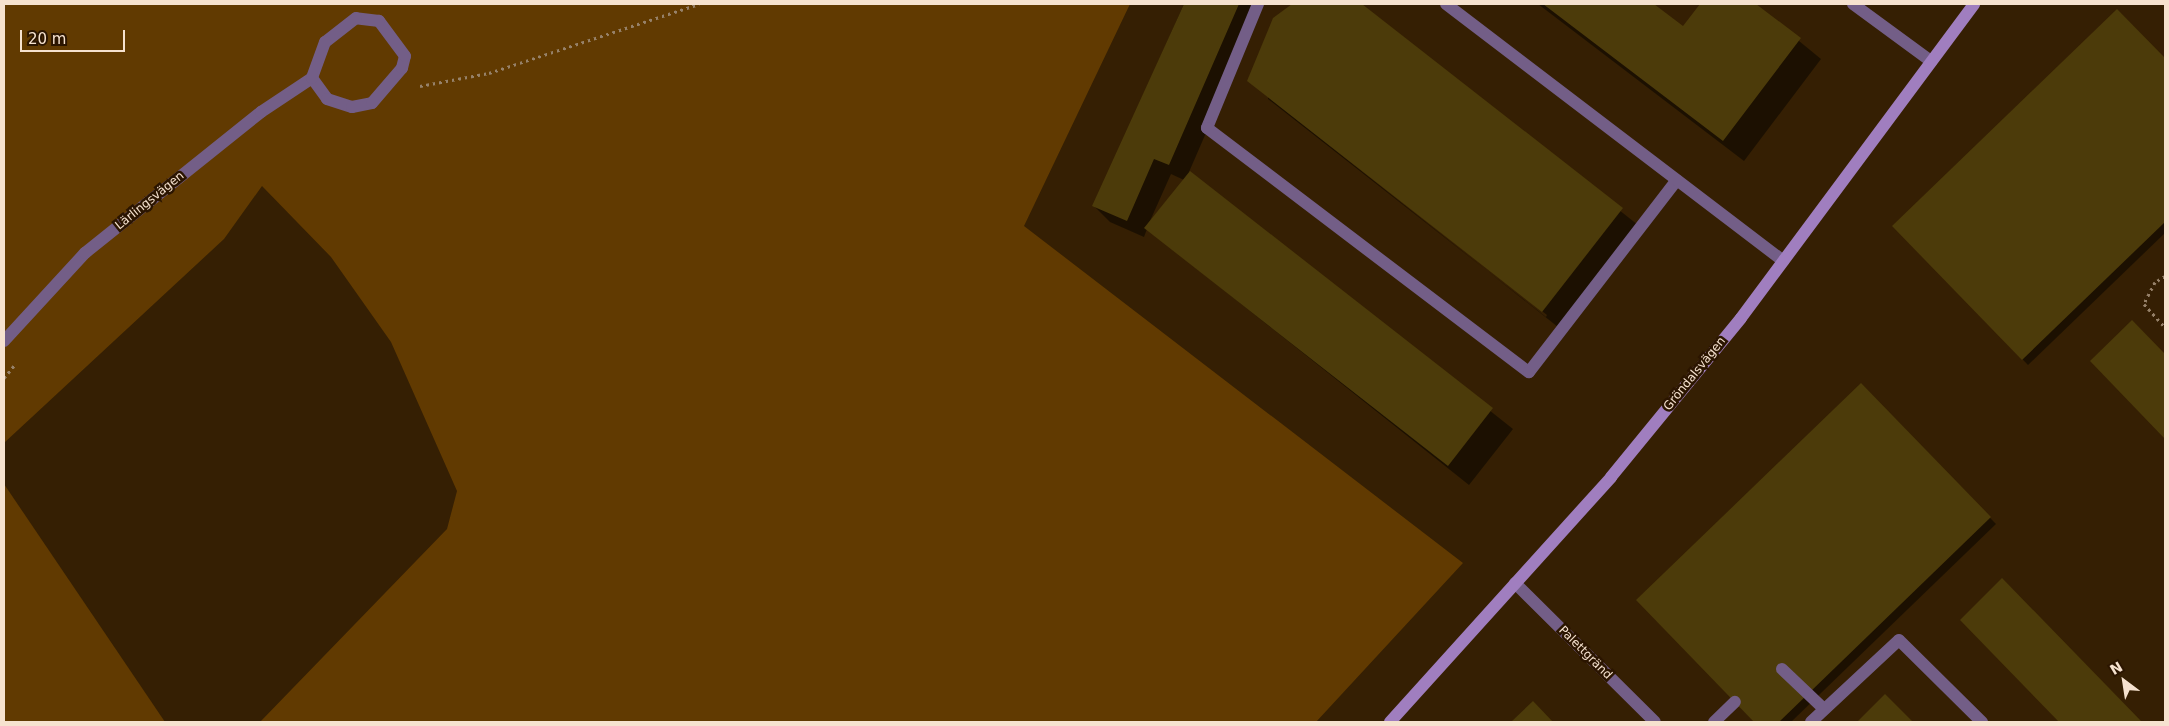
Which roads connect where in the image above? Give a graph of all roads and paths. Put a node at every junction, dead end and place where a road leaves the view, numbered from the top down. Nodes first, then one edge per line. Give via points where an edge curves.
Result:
1 (699, 4) edge
2 (1258, 4) edge
3 (1446, 4) edge
4 (1853, 4) edge
5 (1974, 4) edge
6 (1931, 61) junction
7 (312, 78) junction
8 (414, 87) dead end
9 (1677, 180) junction
10 (1783, 261) junction
11 (2165, 276) edge
12 (2165, 327) edge
13 (4, 342) edge
14 (22, 356) dead end
15 (4, 378) edge
16 (1515, 583) junction
17 (1782, 669) dead end
18 (1735, 702) dead end
19 (1824, 709) junction
20 (1390, 722) edge
21 (1655, 722) edge
22 (1714, 722) edge
23 (1811, 722) edge
24 (1982, 722) edge

1 - 8 path via 489,73
2 - 9 street via 1251,12 1207,128 1529,372
3 - 9 street
4 - 6 street
5 - 6 street, Gröndalsvägen
6 - 10 street, Gröndalsvägen
7 - 7 street via 327,99 352,107 372,103 402,68 405,56 380,21 356,18 325,42
7 - 13 street, Lärlingsvägen via 261,112 86,253
9 - 10 street
10 - 16 street, Gröndalsvägen via 1611,477
11 - 12 path via 2155,282 2144,304
14 - 15 path
16 - 20 street, Gröndalsvägen
16 - 21 street, Palettgränd
17 - 19 street
18 - 22 street
19 - 23 street
19 - 24 street via 1899,640

